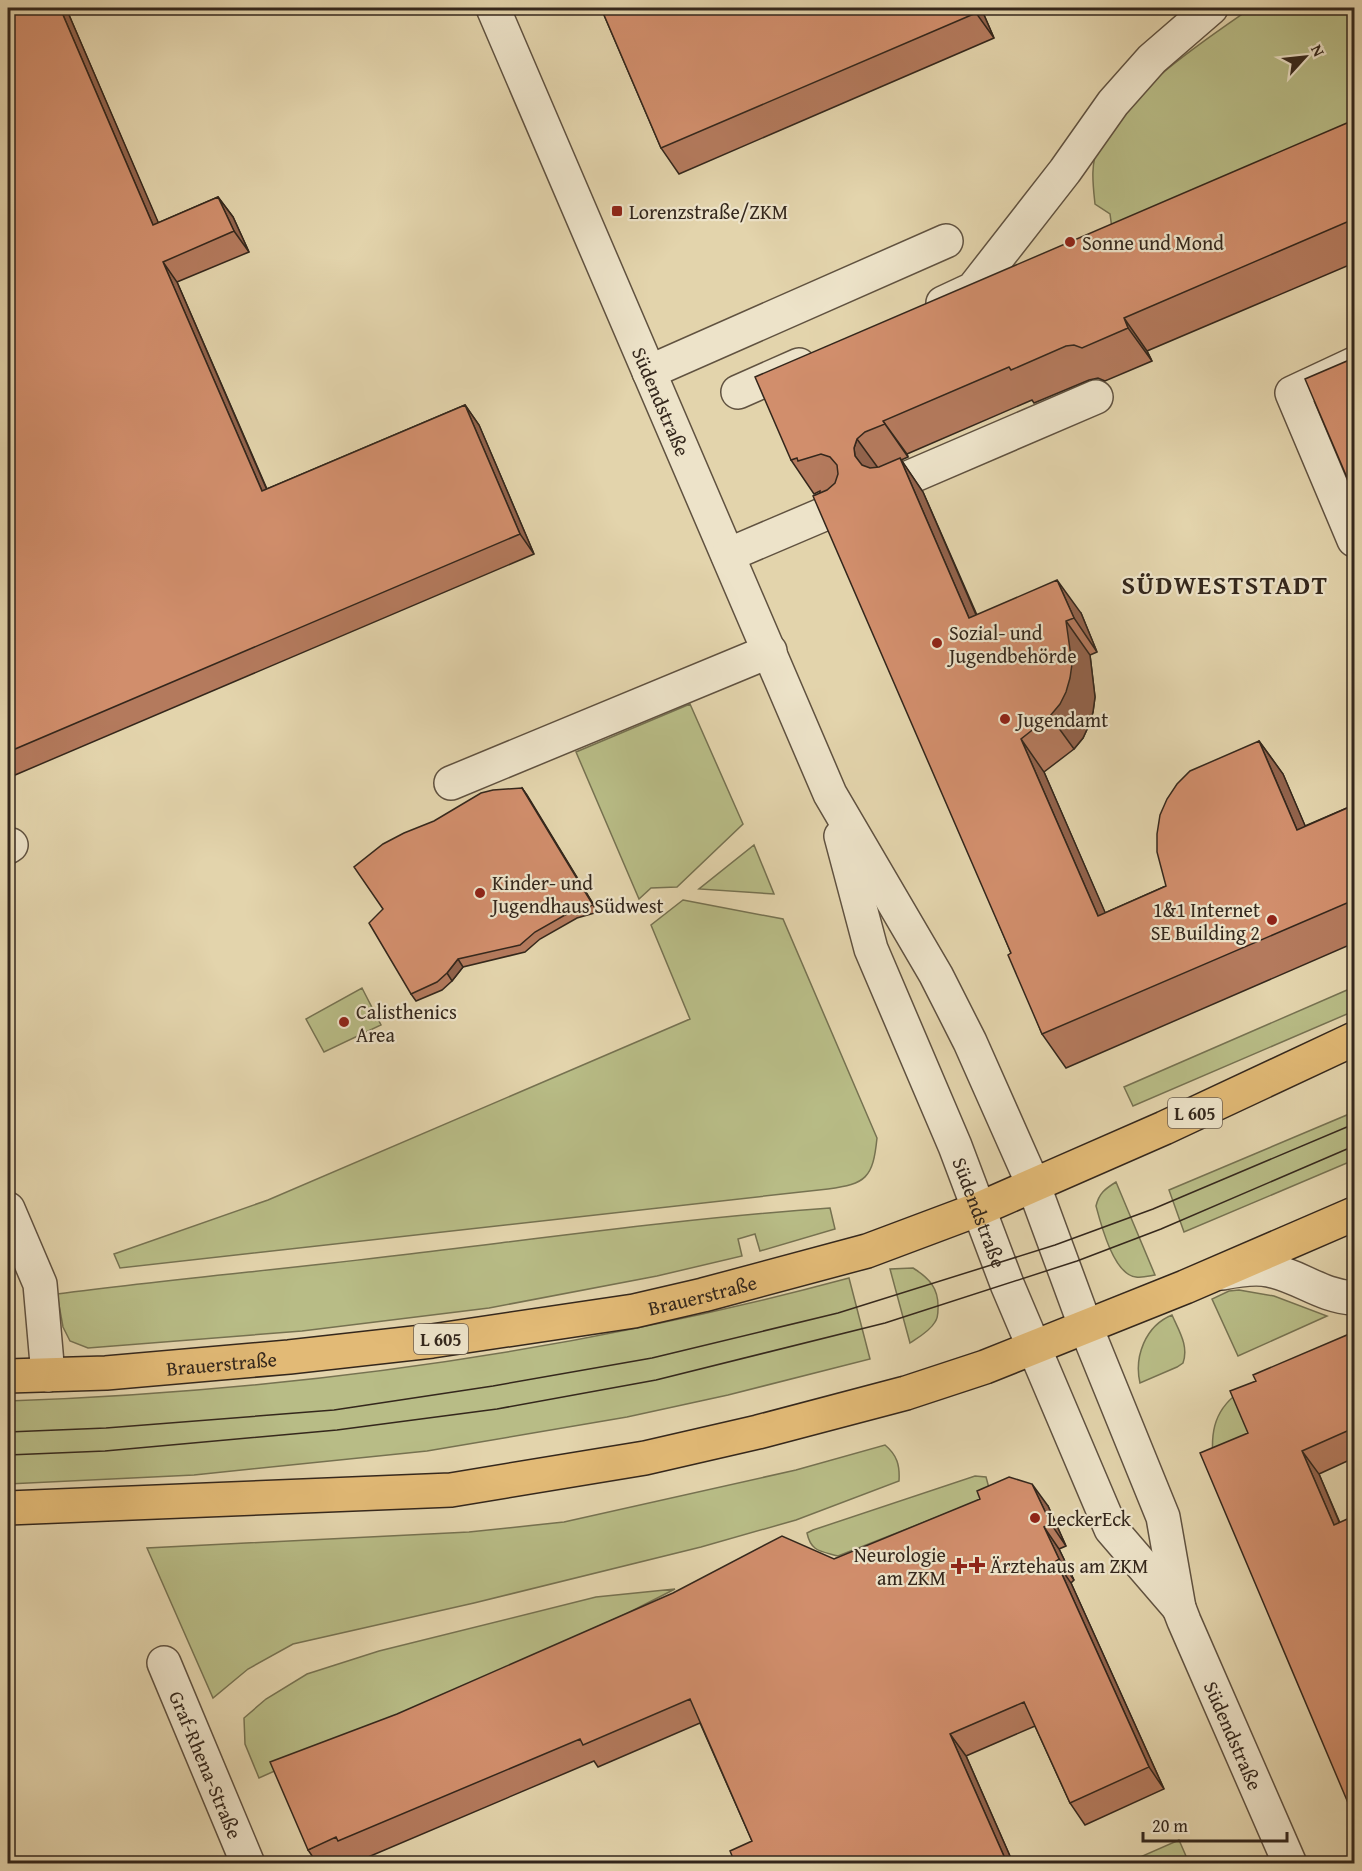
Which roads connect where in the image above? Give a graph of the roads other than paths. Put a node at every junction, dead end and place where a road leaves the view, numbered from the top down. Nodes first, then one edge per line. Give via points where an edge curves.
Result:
1 (493, 8) edge
2 (1211, 8) edge
3 (946, 241) dead end
4 (920, 313) edge
5 (822, 355) edge
6 (1354, 364) edge
7 (649, 372) junction
8 (738, 392) dead end
9 (1096, 398) dead end
10 (896, 483) edge
11 (843, 506) edge
12 (1354, 540) edge
13 (728, 555) junction
14 (770, 651) junction
15 (452, 783) dead end
16 (830, 794) junction
17 (1354, 1039) edge
18 (1033, 1184) junction
19 (8, 1209) edge
20 (979, 1209) junction
21 (1354, 1214) edge
22 (1211, 1275) junction
23 (1354, 1298) edge
24 (1085, 1325) junction
25 (1034, 1347) junction
26 (48, 1375) junction
27 (8, 1376) edge
28 (8, 1508) edge
29 (1179, 1608) junction
30 (164, 1663) dead end
31 (248, 1863) edge
32 (1290, 1863) edge

1 - 7 street, Südendstraße
2 - 4 street via 1152,59 1113,103 974,289
3 - 7 street
5 - 8 street
6 - 12 street via 1292,393
7 - 13 street, Südendstraße
9 - 10 street
11 - 13 street
13 - 14 street, Südendstraße
14 - 15 street
14 - 16 street, Südendstraße
16 - 18 street, Südendstraße via 936,975
16 - 20 street, Südendstraße via 871,949
17 - 18 main road, Brauerstraße / L 605
18 - 20 main road, Brauerstraße / L 605
18 - 24 street, Südendstraße
19 - 26 street via 40,1284
20 - 25 street, Südendstraße
20 - 26 main road, Brauerstraße / L 605 via 867,1251 634,1311 432,1341 289,1357
21 - 22 main road
22 - 23 street via 1240,1269 1268,1270 1328,1294
22 - 24 main road
24 - 25 main road
24 - 29 street, Südendstraße via 1163,1517
25 - 28 main road via 906,1393 779,1426 645,1458 452,1490
25 - 29 street, Südendstraße via 1111,1529
26 - 27 main road, Brauerstraße / L 605
29 - 32 street, Südendstraße
30 - 31 street, Graf-Rhena-Straße

